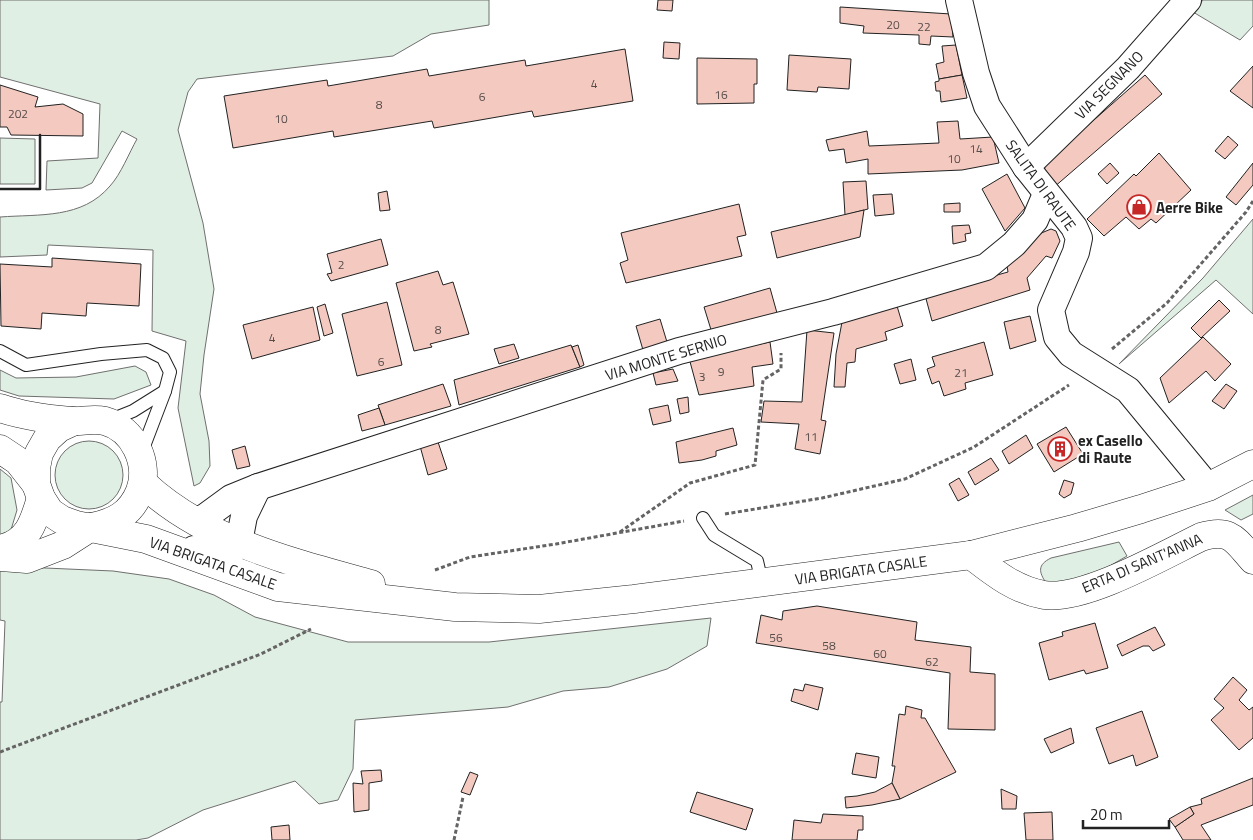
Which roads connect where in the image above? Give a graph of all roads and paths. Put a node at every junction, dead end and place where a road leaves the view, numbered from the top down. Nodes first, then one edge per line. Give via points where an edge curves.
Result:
1 (959, 0) edge
2 (1188, 0) edge
3 (1026, 166) junction
4 (1046, 194) junction
5 (1253, 202) edge
6 (780, 325) junction
7 (0, 351) edge
8 (1092, 366) junction
9 (165, 391) junction
10 (0, 408) edge
11 (74, 421) junction
12 (107, 422) junction
13 (0, 449) edge
14 (140, 455) junction
15 (1253, 464) edge
16 (143, 483) junction
17 (258, 487) junction
18 (1208, 487) junction
19 (39, 491) junction
20 (703, 518) junction
21 (196, 521) junction
22 (91, 527) junction
23 (619, 533) junction
24 (239, 542) junction
25 (0, 549) edge
26 (971, 555) junction
27 (0, 557) edge
28 (1253, 560) edge
29 (435, 570) dead end
30 (762, 583) junction
31 (455, 606) junction
32 (311, 628) dead end
33 (0, 752) edge
34 (463, 798) dead end
35 (454, 840) edge

1 - 3 street, SALITA DI RAUTE via 987,106
2 - 3 street, VIA SEGNANO via 1128,68
3 - 4 street, SALITA DI RAUTE
4 - 6 street, VIA MONTE SERNIO via 1035,220 1014,244 986,266
4 - 8 street, SALITA DI RAUTE via 1074,227 1079,238 1051,310 1057,337 1071,354
5 - 8 path via 1167,303
6 - 17 street, VIA MONTE SERNIO via 679,351
6 - 23 path via 781,369 763,380 754,465 690,483
7 - 9 lane via 26,365 147,350 163,358 170,372
8 - 18 street, SALITA DI RAUTE via 1128,390
8 - 20 path via 1064,389 974,447 905,479 822,498
9 - 12 lane via 133,412
9 - 14 lane
10 - 11 main road via 24,416
11 - 12 main road
11 - 19 main road via 59,428 39,453 36,468
12 - 14 main road via 134,441
13 - 19 main road, VIA BRIGATA CASALE via 18,461
14 - 16 main road
15 - 18 main road, VIA BRIGATA CASALE
16 - 21 main road, VIA BRIGATA CASALE via 159,498
16 - 22 main road, VIA BRIGATA CASALE via 136,500 124,514 109,524
17 - 21 street, VIA MONTE SERNIO via 231,498
17 - 24 street via 244,516
18 - 26 main road, VIA BRIGATA CASALE via 1077,528
19 - 22 main road, VIA BRIGATA CASALE via 50,512 62,520
19 - 25 main road via 35,519 27,534
20 - 23 path
20 - 30 lane via 714,534 758,561
21 - 24 main road, VIA BRIGATA CASALE
22 - 24 street via 137,531 214,557 230,553
22 - 27 main road via 64,545 27,559
22 - 31 main road, VIA BRIGATA CASALE via 146,539 278,587
23 - 29 path via 470,557
24 - 31 main road, VIA BRIGATA CASALE via 302,565
26 - 28 main road, ERTA DI SANT'ANNA via 999,577 1044,595 1066,594 1097,586 1215,533 1228,535
26 - 30 main road, VIA BRIGATA CASALE
30 - 31 main road, VIA BRIGATA CASALE via 539,609
32 - 33 path via 261,654
34 - 35 path

